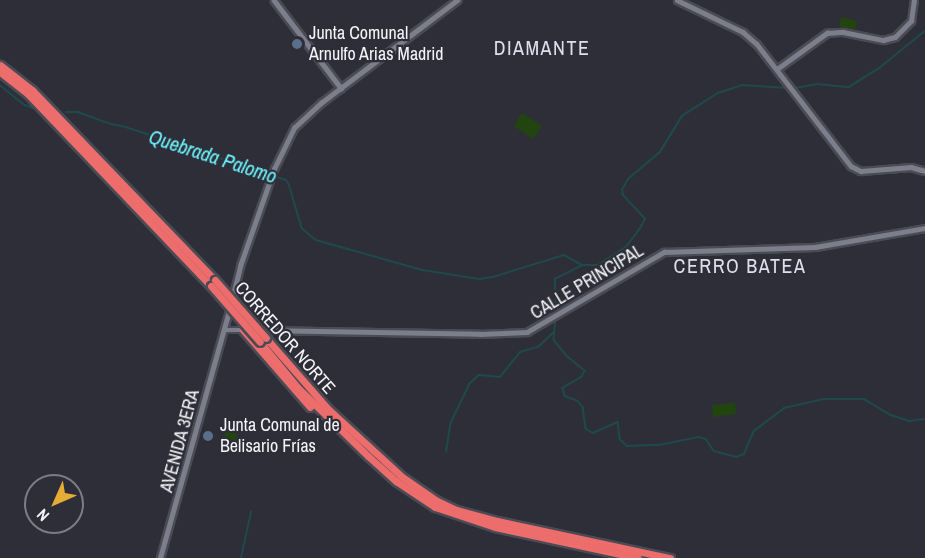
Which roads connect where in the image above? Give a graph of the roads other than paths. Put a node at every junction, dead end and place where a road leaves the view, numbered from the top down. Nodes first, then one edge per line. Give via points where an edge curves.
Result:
1 (274, 0) edge
2 (457, 0) edge
3 (677, 0) edge
4 (914, 0) edge
5 (0, 66) edge
6 (777, 69) junction
7 (0, 72) edge
8 (341, 88) junction
9 (925, 171) edge
10 (925, 228) edge
11 (213, 283) junction
12 (224, 330) junction
13 (243, 330) junction
14 (323, 412) junction
15 (369, 455) junction
16 (623, 551) junction
17 (639, 555) edge
18 (160, 558) edge
19 (670, 558) edge

1 - 8 street
2 - 8 street, AVENIDA 3ERA
3 - 6 street via 743,32
4 - 6 street via 911,21 895,37 883,40 827,33
5 - 11 highway, CORREDOR NORTE via 32,90
6 - 9 street via 856,170 916,167
7 - 11 highway, CORREDOR NORTE via 28,94
8 - 12 street, AVENIDA 3ERA via 298,124 274,169 240,266
10 - 13 street, CALLE PRINCIPAL via 815,247 664,252 527,332
11 - 14 highway, CORREDOR NORTE, bridge
12 - 13 street, CALLE PRINCIPAL
12 - 18 street, AVENIDA 3ERA
13 - 14 highway via 288,384
14 - 15 highway, CORREDOR NORTE
14 - 15 highway
15 - 16 highway, CORREDOR NORTE via 456,510
15 - 16 highway, CORREDOR NORTE via 415,495 455,516
16 - 17 highway, CORREDOR NORTE
17 - 19 highway, CORREDOR NORTE

